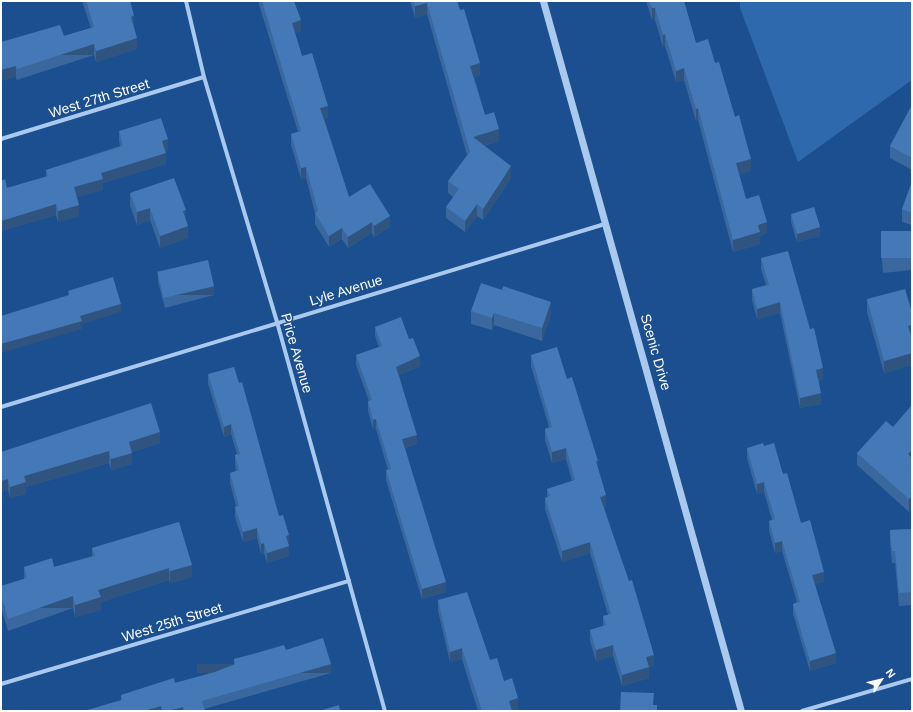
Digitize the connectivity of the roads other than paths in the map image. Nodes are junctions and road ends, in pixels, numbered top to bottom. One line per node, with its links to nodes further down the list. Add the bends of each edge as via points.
1 (186, 1): 3 (street, Price Avenue)
2 (543, 1): 5 (street, Scenic Drive)
3 (204, 77): 4 (street, West 27th Street); 6 (street, Price Avenue)
4 (1, 139)
5 (606, 224): 6 (street, Lyle Avenue); 12 (street, Scenic Drive)
6 (277, 322): 7 (street, Lyle Avenue); 8 (street, Price Avenue)
7 (1, 407)
8 (349, 580): 10 (street, West 25th Street); 11 (street, Price Avenue)
9 (912, 678): 13 (street)
10 (1, 684)
11 (385, 711)
12 (741, 711)
13 (802, 711)

